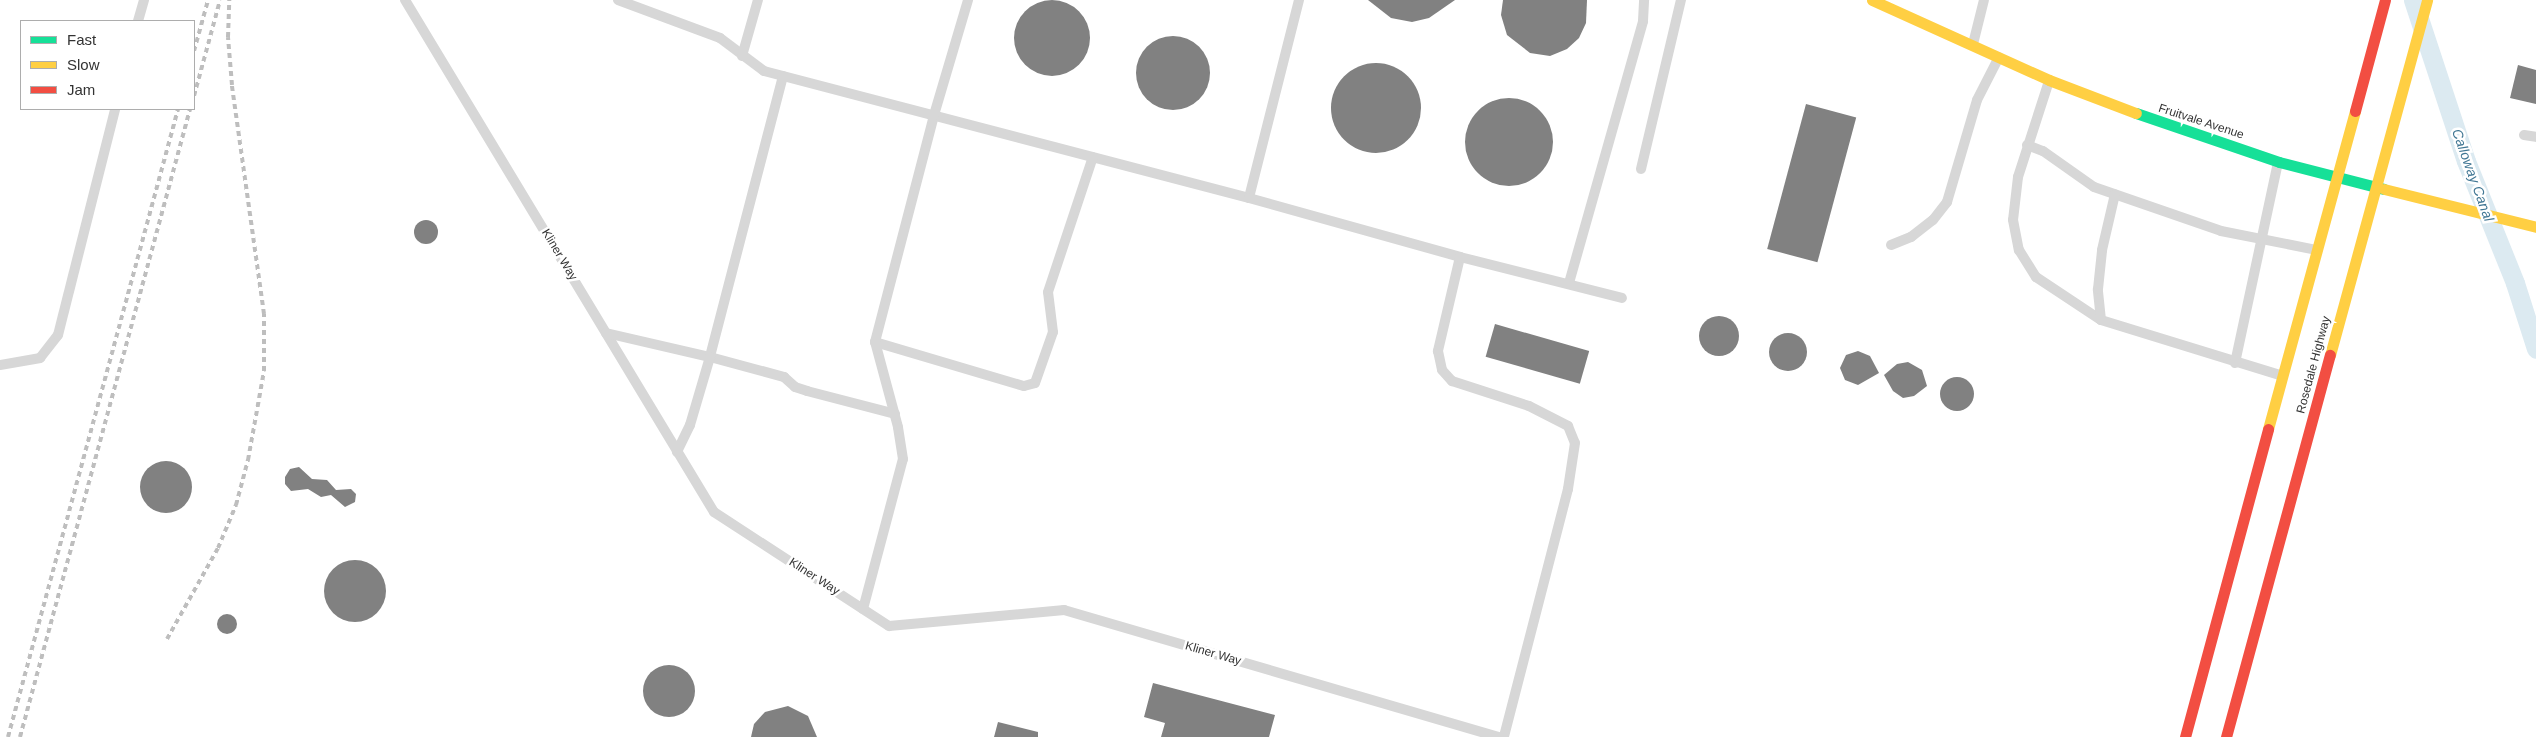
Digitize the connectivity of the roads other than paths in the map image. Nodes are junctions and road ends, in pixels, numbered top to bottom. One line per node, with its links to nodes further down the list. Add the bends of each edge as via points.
1 (144, 0): 13 (lane)
2 (405, 0): 39 (lane, Kliner Way)
3 (618, 0): 15 (lane, via 720,38)
4 (758, 0): 15 (lane)
5 (968, 0): 20 (lane)
6 (1299, 0): 30 (lane)
7 (1644, 0): 36 (lane, via 1642,21)
8 (1681, 0): 26 (lane)
9 (1872, 0): 14 (main road, Fruitvale Avenue)
10 (1984, 0): 14 (lane)
11 (2385, 0): 27 (main road)
12 (2426, 0): 28 (main road, Rosedale Highway)
13 (138, 20)
14 (1973, 44): 16 (main road, Fruitvale Avenue)
15 (742, 56): 17 (lane, via 764,71)
16 (1999, 56): 18 (main road, Fruitvale Avenue); 33 (lane, via 1977,100 1947,202 1933,220 1911,237)
17 (783, 76): 20 (lane); 41 (lane)
18 (2049, 80): 23 (lane); 25 (main road, Fruitvale Avenue, via 2180,131)
19 (116, 110): 43 (lane, via 58,335 40,358)
20 (934, 115): 24 (lane); 40 (lane)
21 (2524, 135): 22 (lane)
22 (2536, 138)
23 (2028, 145): 29 (lane, via 2043,151 2094,187); 38 (lane, via 2018,176 2013,220 2019,250 2036,277)
24 (1093, 158): 30 (lane); 40 (lane, via 1048,292 1052,332 1034,383 1024,386)
25 (2279, 162): 27 (main road, Fruitvale Avenue); 32 (lane)
26 (1641, 169)
27 (2338, 177): 28 (main road, Fruitvale Avenue); 34 (main road)
28 (2376, 187): 31 (main road, Fruitvale Avenue); 51 (main road, Rosedale Highway)
29 (2115, 194): 32 (lane, via 2221,231); 38 (lane, via 2102,250 2098,289)
30 (1249, 198): 35 (lane)
31 (2536, 227)
32 (2262, 239): 34 (lane); 42 (lane)
33 (1891, 245)
34 (2318, 250): 44 (main road)
35 (1460, 257): 36 (lane); 49 (lane, via 1438,351 1442,370 1452,381 1529,406 1568,426 1575,443 1568,490)
36 (1569, 283): 37 (lane)
37 (1622, 298)
38 (2101, 320): 42 (lane)
39 (606, 333): 41 (lane); 46 (lane, Kliner Way)
40 (875, 342): 45 (lane)
41 (710, 357): 45 (lane, via 784,377 795,387 807,391); 46 (lane, via 690,424)
42 (2235, 363): 44 (lane)
43 (0, 366)
44 (2284, 376): 50 (main road)
45 (895, 414): 47 (lane, via 903,460)
46 (677, 452): 47 (lane, Kliner Way, via 714,512)
47 (863, 610): 48 (lane, Kliner Way, via 889,626 1064,610)
48 (1499, 737)
49 (1504, 737)
50 (2185, 737)
51 (2226, 737)

